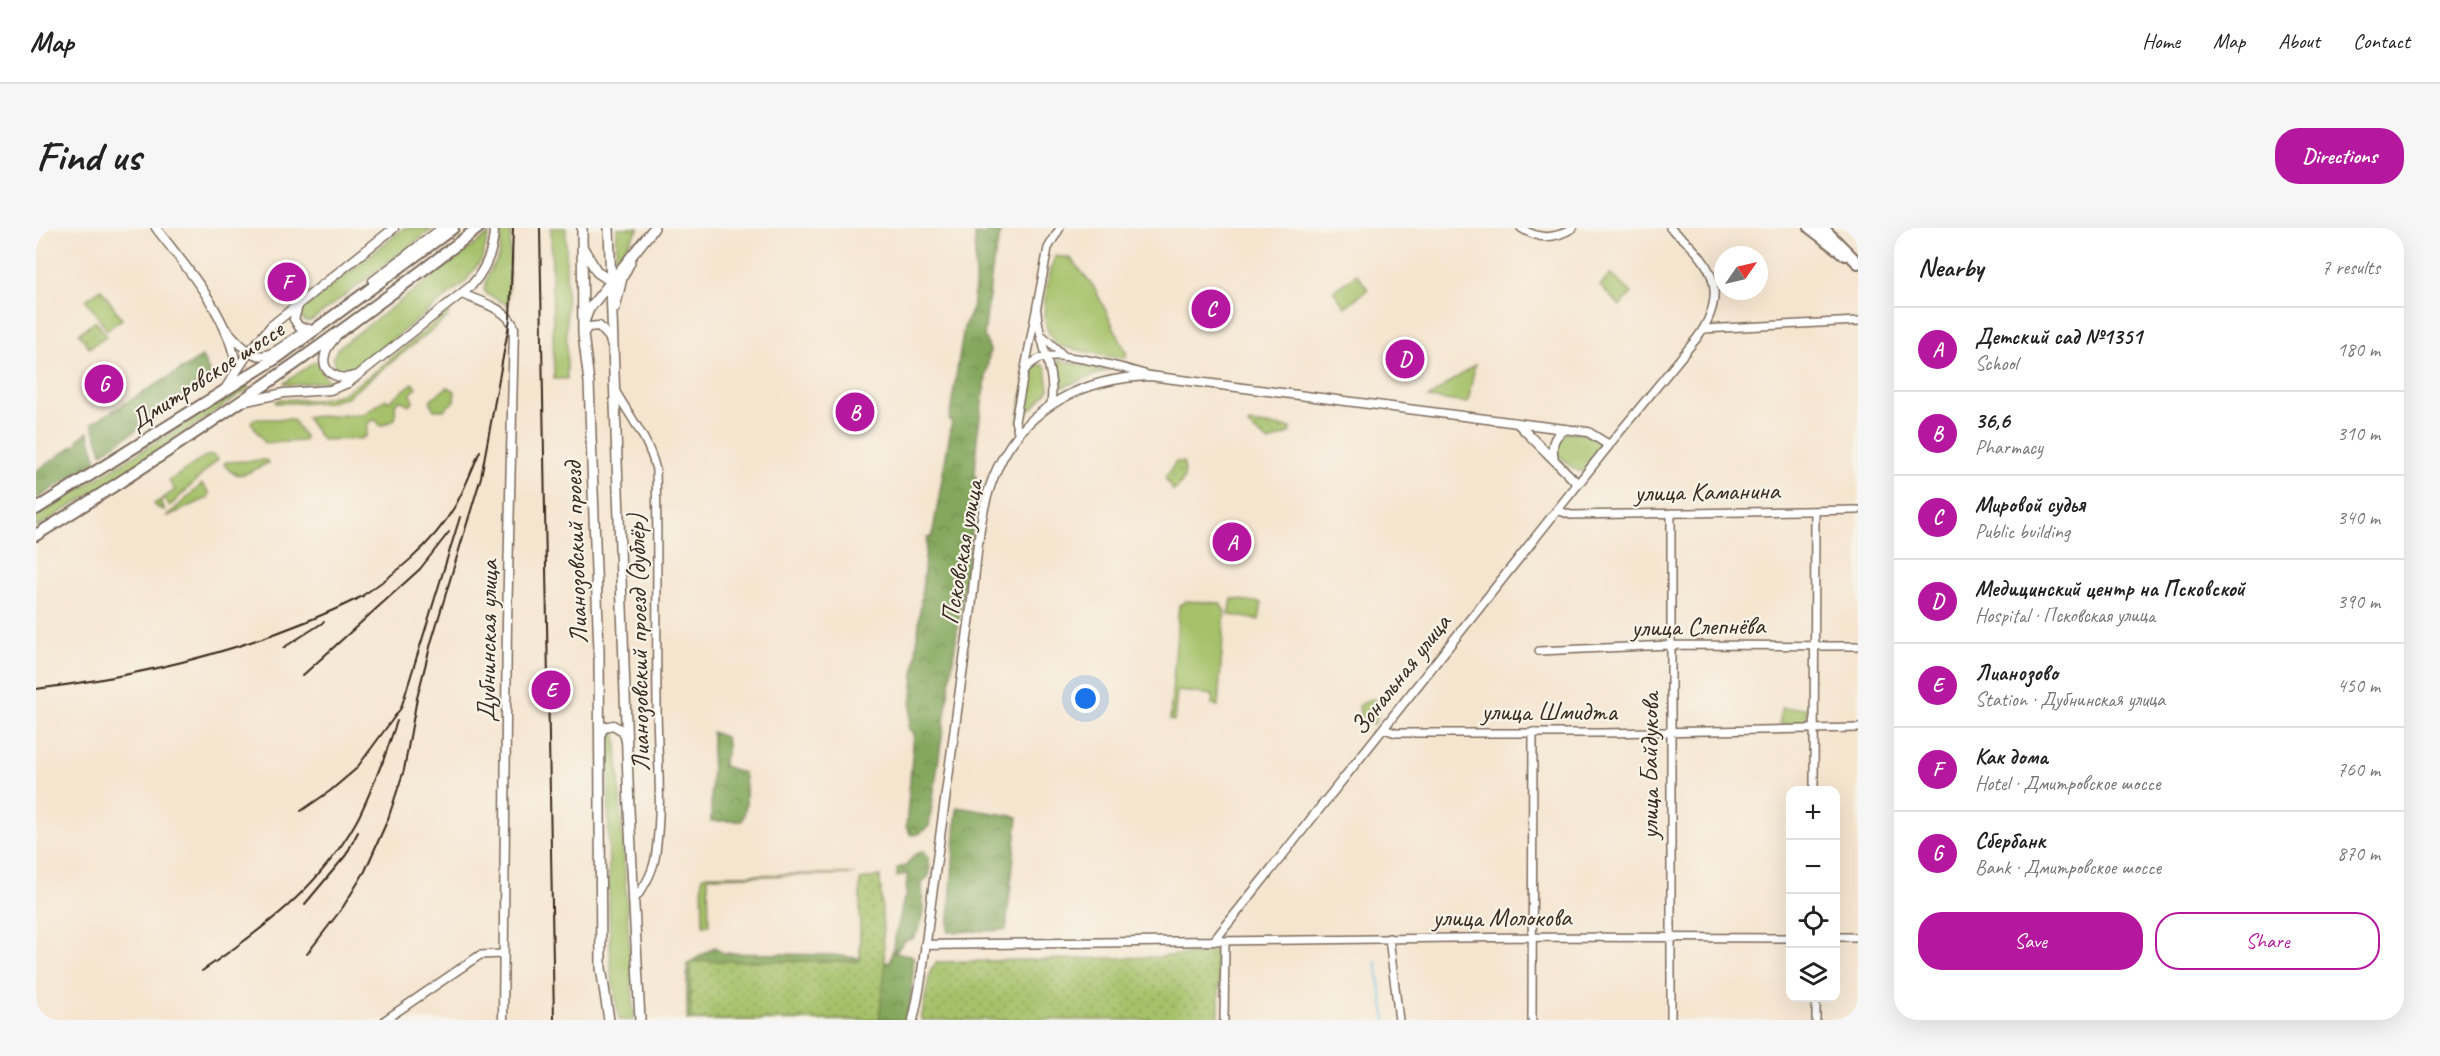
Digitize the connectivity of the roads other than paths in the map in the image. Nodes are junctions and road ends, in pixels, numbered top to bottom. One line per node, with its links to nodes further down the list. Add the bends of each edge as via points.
1 (156, 228): 28 (street, via 198,282)
2 (394, 228): 22 (street, Дмитровское шоссе)
3 (442, 228): 26 (street)
4 (453, 228): 41 (main road, Дмитровское шоссе, via 312,333)
5 (494, 228): 21 (street, Дмитровское шоссе, via 488,261)
6 (582, 228): 16 (main road, Лианозовский проезд)
7 (609, 228): 20 (main road, Лианозовский проезд)
8 (654, 228): 17 (main road)
9 (1060, 228): 23 (street, via 1048,248)
10 (1521, 228): 11 (street, via 1545,237)
11 (1573, 228)
12 (1670, 228): 27 (street, Зональная улица, via 1699,253 1713,280 1712,311)
13 (1810, 228): 18 (main road)
14 (1823, 228): 18 (main road)
15 (474, 231): 31 (main road, Дмитровское шоссе)
16 (582, 243): 20 (main road, via 591,264); 30 (main road, Лианозовский проезд)
17 (633, 255): 19 (main road); 20 (main road)
18 (1858, 264)
19 (622, 278): 20 (main road); 24 (main road)
20 (610, 282): 24 (main road, Лианозовский проезд); 30 (main road, via 589,309)
21 (462, 294): 38 (street, Дмитровское шоссе); 78 (street, Дубнинская улица, via 501,311 514,328)
22 (302, 300): 26 (street, via 294,319 299,327); 33 (street, Дмитровское шоссе, via 271,326)
23 (1036, 304): 29 (street); 37 (street)
24 (612, 319): 32 (main road, Лианозовский проезд)
25 (1858, 321): 27 (street)
26 (309, 328): 33 (street, via 269,355 260,357)
27 (1703, 329): 47 (street, Зональная улица)
28 (226, 330): 33 (street); 36 (street)
29 (1040, 330): 34 (street); 35 (street)
30 (583, 332): 32 (street, via 599,326); 65 (main road, Лианозовский проезд, via 590,382)
31 (336, 335): 38 (street, Дмитровское шоссе, via 325,354 329,370 340,378); 43 (main road, Дмитровское шоссе)
32 (613, 349): 40 (main road, Лианозовский проезд)
33 (249, 352): 36 (street, Дмитровское шоссе)
34 (1048, 356): 35 (street); 37 (street); 42 (street)
35 (1065, 356): 39 (street)
36 (237, 370): 41 (street, Дмитровское шоссе)
37 (1025, 370): 46 (street, via 1015,421)
38 (363, 372): 43 (street, Дмитровское шоссе, via 330,390 274,395)
39 (1150, 376): 42 (street, Псковская улица, via 1107,381); 44 (street, Псковская улица)
40 (614, 390): 66 (main road, Лианозовский проезд); 68 (street, Лианозовский проезд (дублёр), via 641,431 656,470 660,802 653,867)
41 (224, 392): 50 (main road, Дмитровское шоссе)
42 (1051, 403): 46 (street, Псковская улица)
43 (237, 404): 55 (main road, Дмитровское шоссе)
44 (1518, 424): 45 (street, Псковская улица); 48 (street)
45 (1567, 429): 47 (street, Псковская улица, via 1595,434); 48 (street, via 1555,438)
46 (1019, 435): 77 (street, Псковская улица, via 997,468 980,531)
47 (1609, 445): 49 (street, Зональная улица)
48 (1554, 459): 49 (street)
49 (1578, 484): 51 (street, Зональная улица)
50 (36, 509)
51 (1557, 510): 54 (street, улица Каманина, via 1571,515); 62 (street, Зональная улица)
52 (1858, 510): 53 (street, улица Каманина)
53 (1815, 511): 54 (street, улица Каманина); 57 (street)
54 (1671, 513): 56 (street, улица Байдукова)
55 (36, 535)
56 (1670, 645): 57 (street, улица Слепнёва); 59 (street, улица Слепнёва); 63 (street, улица Байдукова)
57 (1814, 646): 58 (street, улица Слепнёва); 60 (street)
58 (1858, 646)
59 (1539, 651)
60 (1814, 727): 61 (street, улица Шмидта); 63 (street, улица Шмидта); 67 (street)
61 (1858, 728)
62 (1384, 729): 64 (street, улица Шмидта, via 1396,733); 75 (street, Зональная улица)
63 (1671, 730): 64 (street, улица Шмидта); 74 (street, улица Байдукова)
64 (1533, 732): 69 (street)
65 (600, 736): 66 (street, via 604,727 613,725 622,731); 82 (main road, Лианозовский проезд, via 601,968)
66 (626, 741): 68 (main road, Лианозовский проезд)
67 (1814, 786)
68 (633, 901): 83 (main road, Лианозовский проезд)
69 (1531, 937): 72 (street, улица Молокова); 74 (street, улица Молокова); 87 (street)
70 (1840, 937): 71 (street)
71 (1858, 937)
72 (1389, 938): 76 (street, улица Молокова); 86 (street)
73 (1786, 938): 74 (street, улица Молокова)
74 (1670, 939): 88 (street, улица Байдукова)
75 (1214, 941): 76 (street, улица Молокова); 77 (street)
76 (1225, 941): 85 (street)
77 (925, 945): 84 (street, Псковская улица)
78 (504, 954): 80 (street, via 480,955); 81 (street, Дубнинская улица)
79 (1816, 1002): 89 (street)
80 (385, 1020)
81 (503, 1020)
82 (609, 1020)
83 (640, 1020)
84 (913, 1020)
85 (1224, 1020)
86 (1399, 1020)
87 (1532, 1020)
88 (1671, 1020)
89 (1816, 1020)

